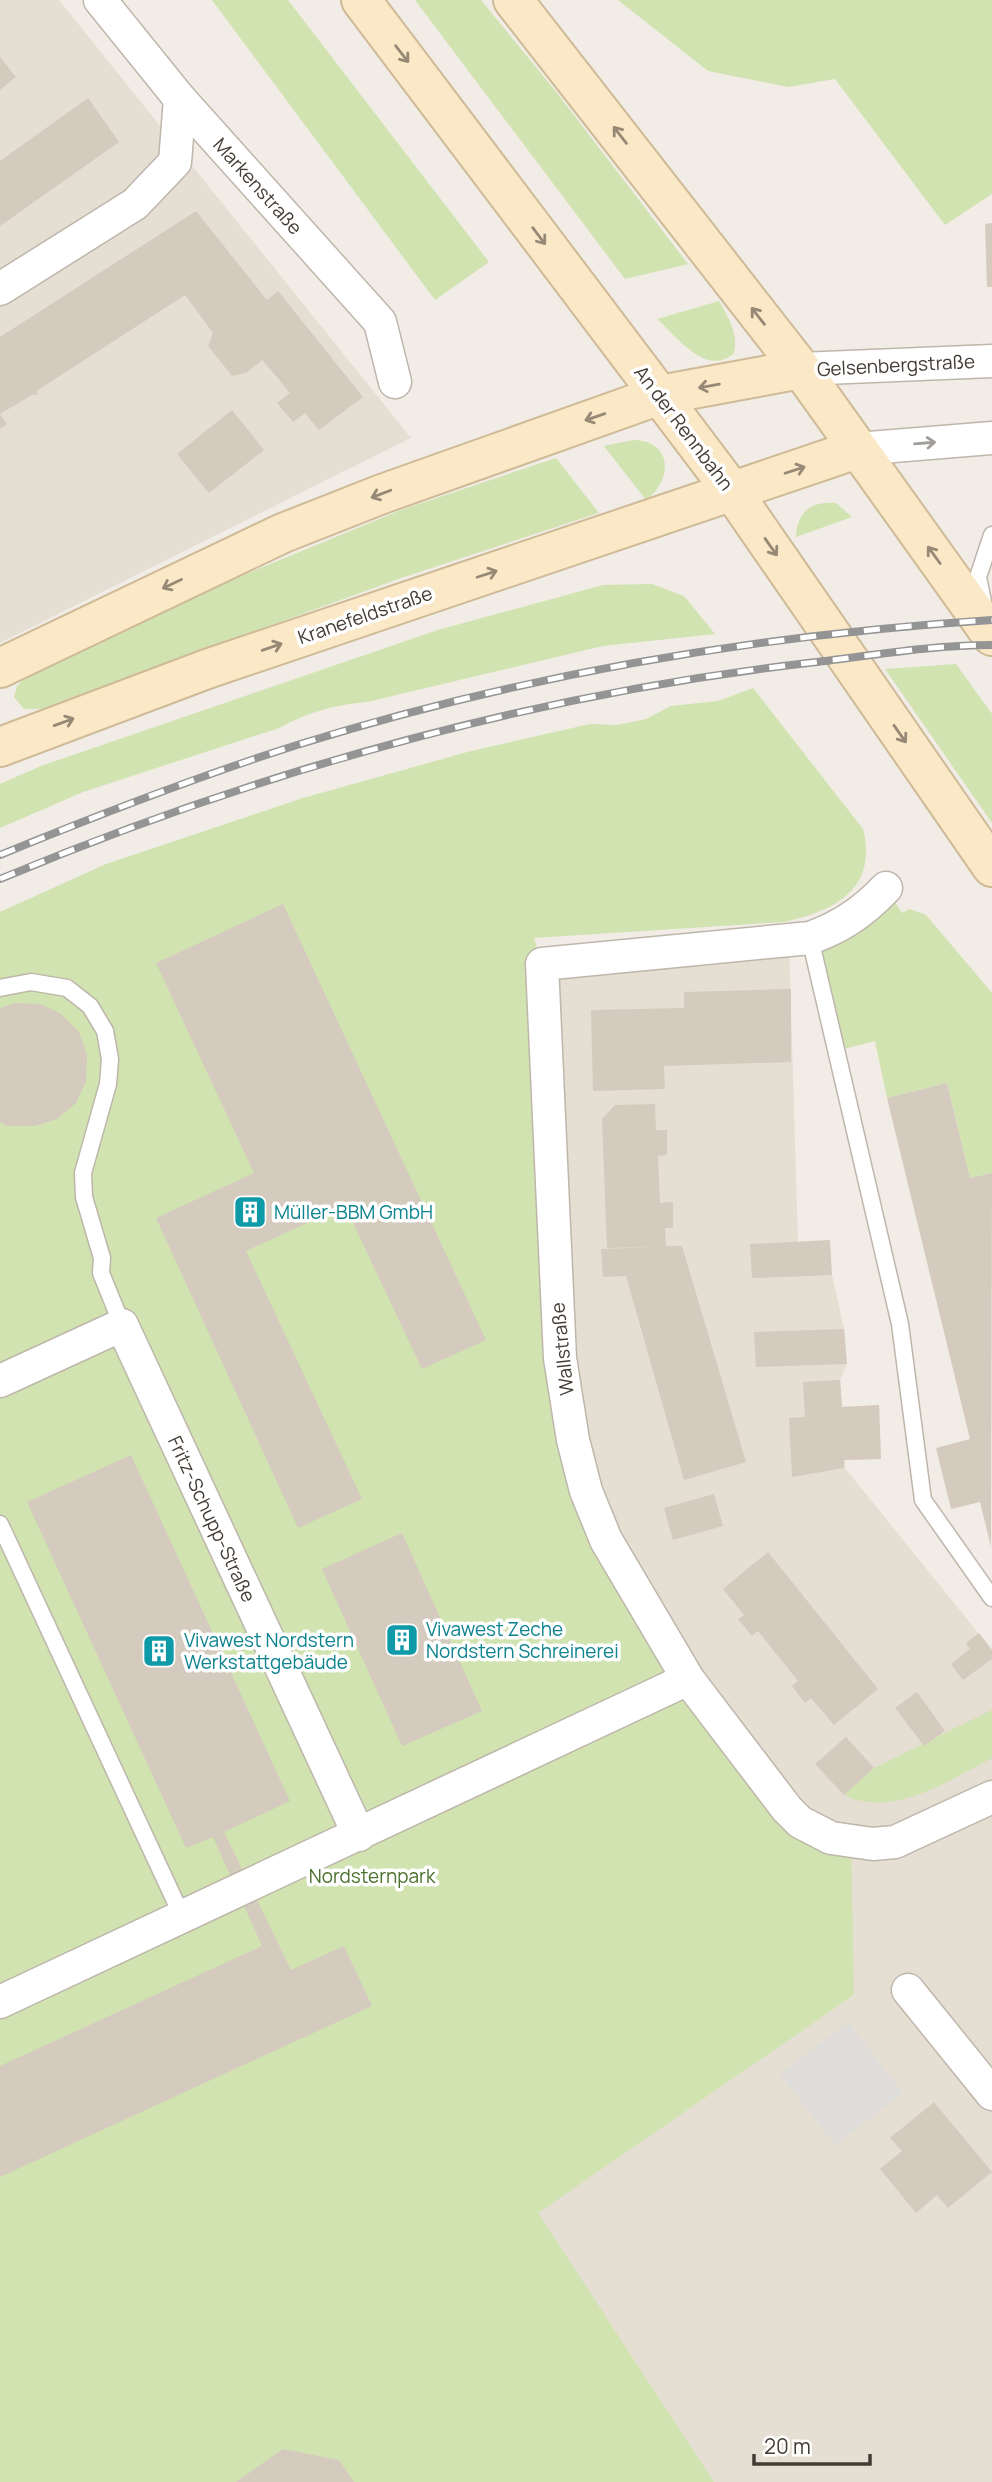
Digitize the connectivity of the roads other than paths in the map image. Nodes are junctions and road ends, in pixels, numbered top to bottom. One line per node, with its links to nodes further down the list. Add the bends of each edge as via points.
1 (100, 0): 4 (street, Markenstraße)
2 (361, 0): 9 (main road, An der Rennbahn, one-way to 9)
3 (513, 0): 7 (main road, one-way to 3)
4 (180, 99): 5 (street, via 175,162 143,196); 8 (street, Markenstraße, via 380,322)
5 (0, 289)
6 (992, 361): 7 (street, Gelsenbergstraße)
7 (801, 369): 9 (main road, one-way to 9); 11 (main road)
8 (395, 382)
9 (660, 395): 12 (main road, An der Rennbahn); 15 (main road, one-way to 15, via 283,533)
10 (992, 438): 11 (street, one-way to 10)
11 (857, 449): 12 (main road, Kranefeldstraße, one-way to 11); 14 (main road, one-way to 11)
12 (732, 491): 16 (main road, Kranefeldstraße, one-way to 12, via 207,669); 17 (main road, An der Rennbahn, one-way to 17)
13 (992, 535): 14 (lane, via 978,577)
14 (990, 633)
15 (0, 668)
16 (0, 747)
17 (992, 867)
18 (886, 888): 19 (street, Wallstraße, via 857,915)
19 (810, 939): 24 (lane, via 900,1324 923,1500); 25 (street, Wallstraße, via 542,964 554,1275 560,1359 573,1440 586,1491 606,1540)
20 (0, 988): 21 (lane, via 31,982 67,988 90,1006 105,1031 110,1049 108,1084 83,1173 84,1197 102,1258 101,1273)
21 (122, 1325): 22 (street); 27 (street, Fritz-Schupp-Straße)
22 (0, 1381)
23 (0, 1524): 28 (lane)
24 (992, 1598)
25 (688, 1679): 26 (street, Wallstraße, via 787,1810 831,1838 895,1842); 27 (street)
26 (992, 1797)
27 (359, 1835): 28 (street)
28 (182, 1916): 30 (street)
29 (908, 1990): 31 (street)
30 (0, 2003)
31 (992, 2094)

